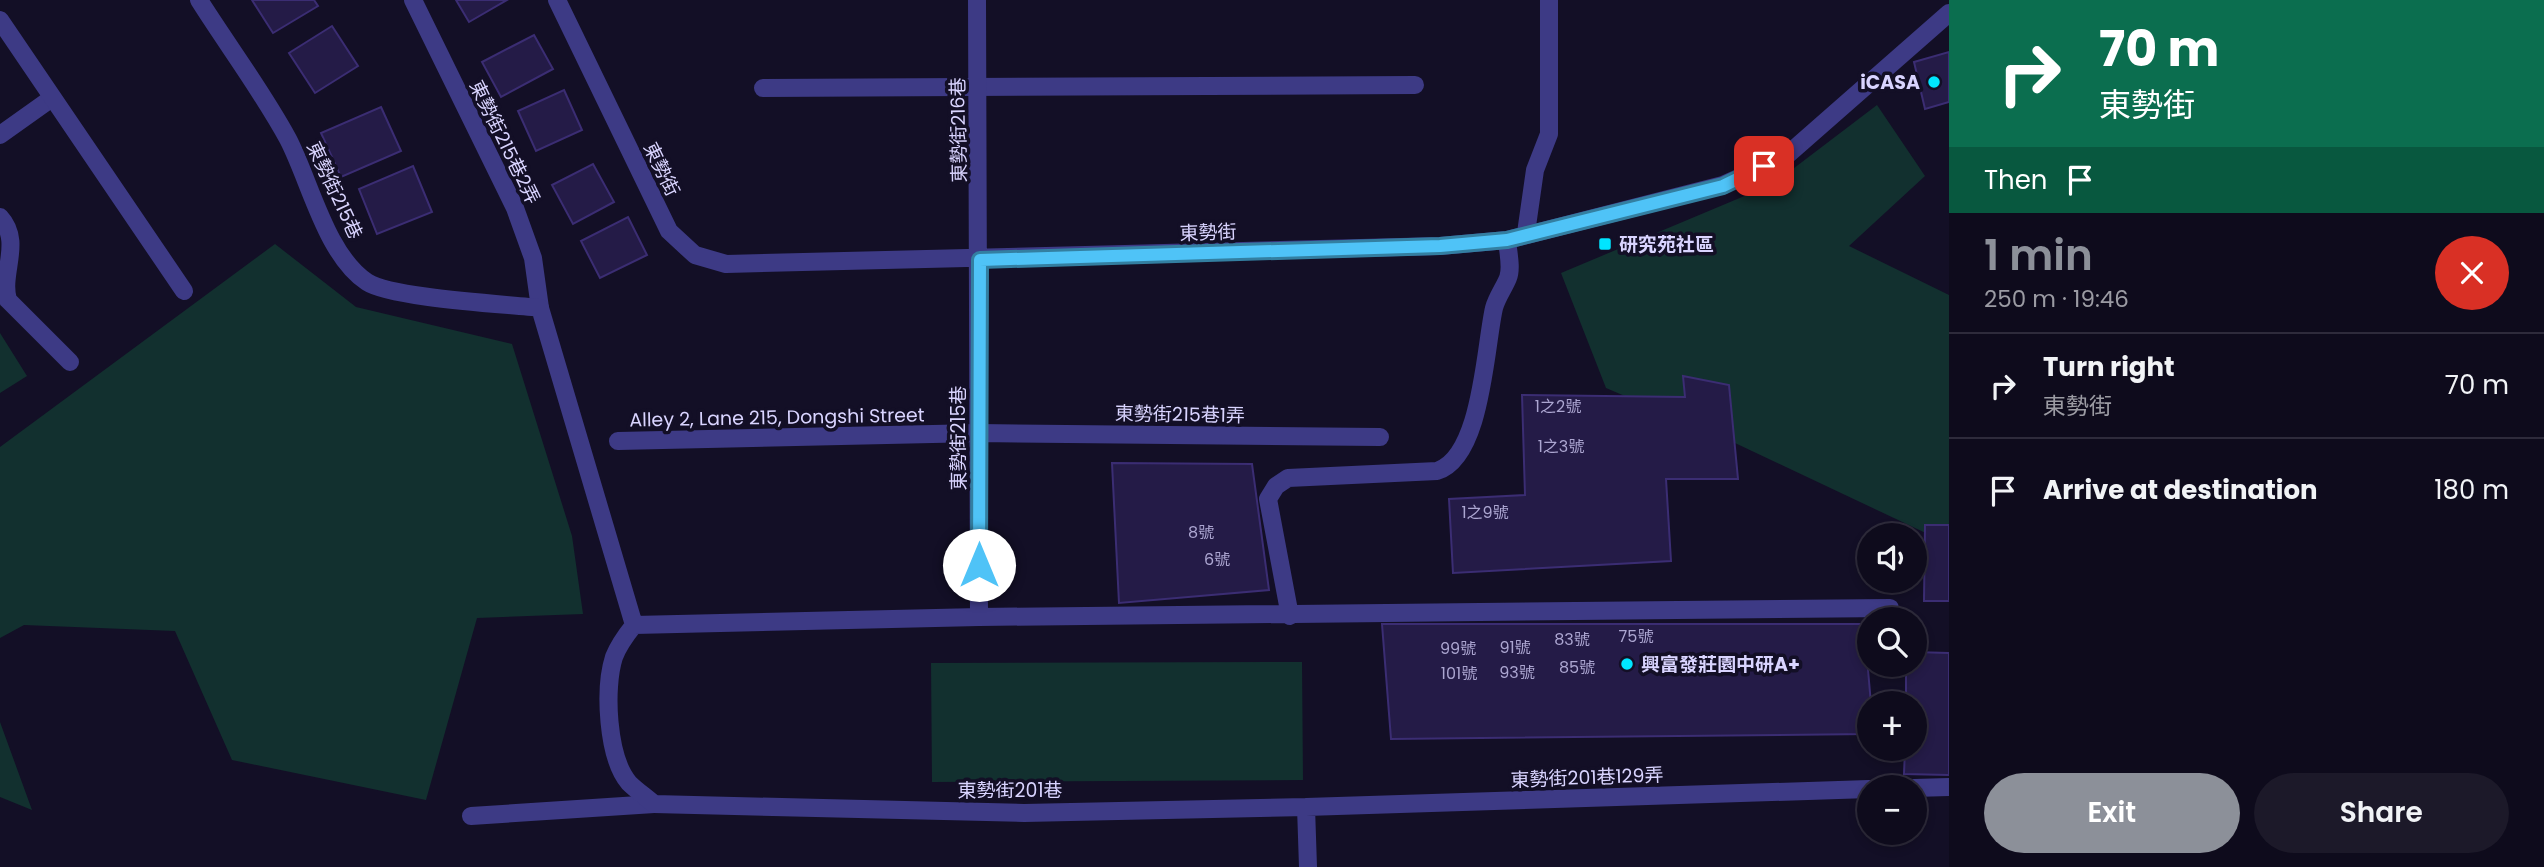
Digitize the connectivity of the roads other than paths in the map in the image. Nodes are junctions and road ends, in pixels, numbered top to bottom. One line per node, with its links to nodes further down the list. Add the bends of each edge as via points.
1 (199, 0): 18 (street, 東勢街215巷, via 288,139 349,266 368,283 395,291)
2 (413, 0): 18 (street, 東勢街215巷2弄, via 515,208 533,258)
3 (556, 0): 16 (street, 東勢街, via 669,231 695,255 726,264)
4 (977, 0): 9 (street, 東勢街216巷)
5 (1549, 0): 14 (street, via 1549,134 1535,170)
6 (1949, 13): 14 (street, 東勢街, via 1784,157 1723,186)
7 (0, 19): 11 (street)
8 (1415, 85): 9 (street)
9 (978, 87): 10 (street); 16 (street, 東勢街216巷)
10 (763, 88)
11 (52, 98): 12 (street); 17 (street)
12 (0, 135)
13 (0, 216): 19 (street, via 10,242 8,300)
14 (1526, 233): 15 (street, 東勢街)
15 (1507, 240): 16 (street, 東勢街); 24 (street, via 1510,275 1494,305 1482,387 1462,447 1447,468 1288,478 1268,499)
16 (980, 260): 20 (street, 東勢街215巷)
17 (184, 291)
18 (540, 308): 26 (street, 東勢街215巷2弄)
19 (70, 362)
20 (978, 433): 21 (street, 東勢街215巷1弄); 22 (street, Alley 2, Lane 215, Dongshi Street); 25 (street, 東勢街215巷)
21 (1380, 437)
22 (618, 441)
23 (1857, 608): 24 (street)
24 (1290, 616): 25 (street)
25 (979, 617): 26 (street)
26 (634, 625): 30 (street, via 613,660 609,730 629,783)
27 (1949, 787): 28 (street)
28 (1927, 788)
29 (1857, 789): 31 (street, 東勢街201巷129弄)
30 (654, 804): 31 (street, 東勢街201巷, via 1024,813); 32 (street, 東勢街201巷)
31 (1306, 807): 33 (street)
32 (471, 816)
33 (1308, 867)

